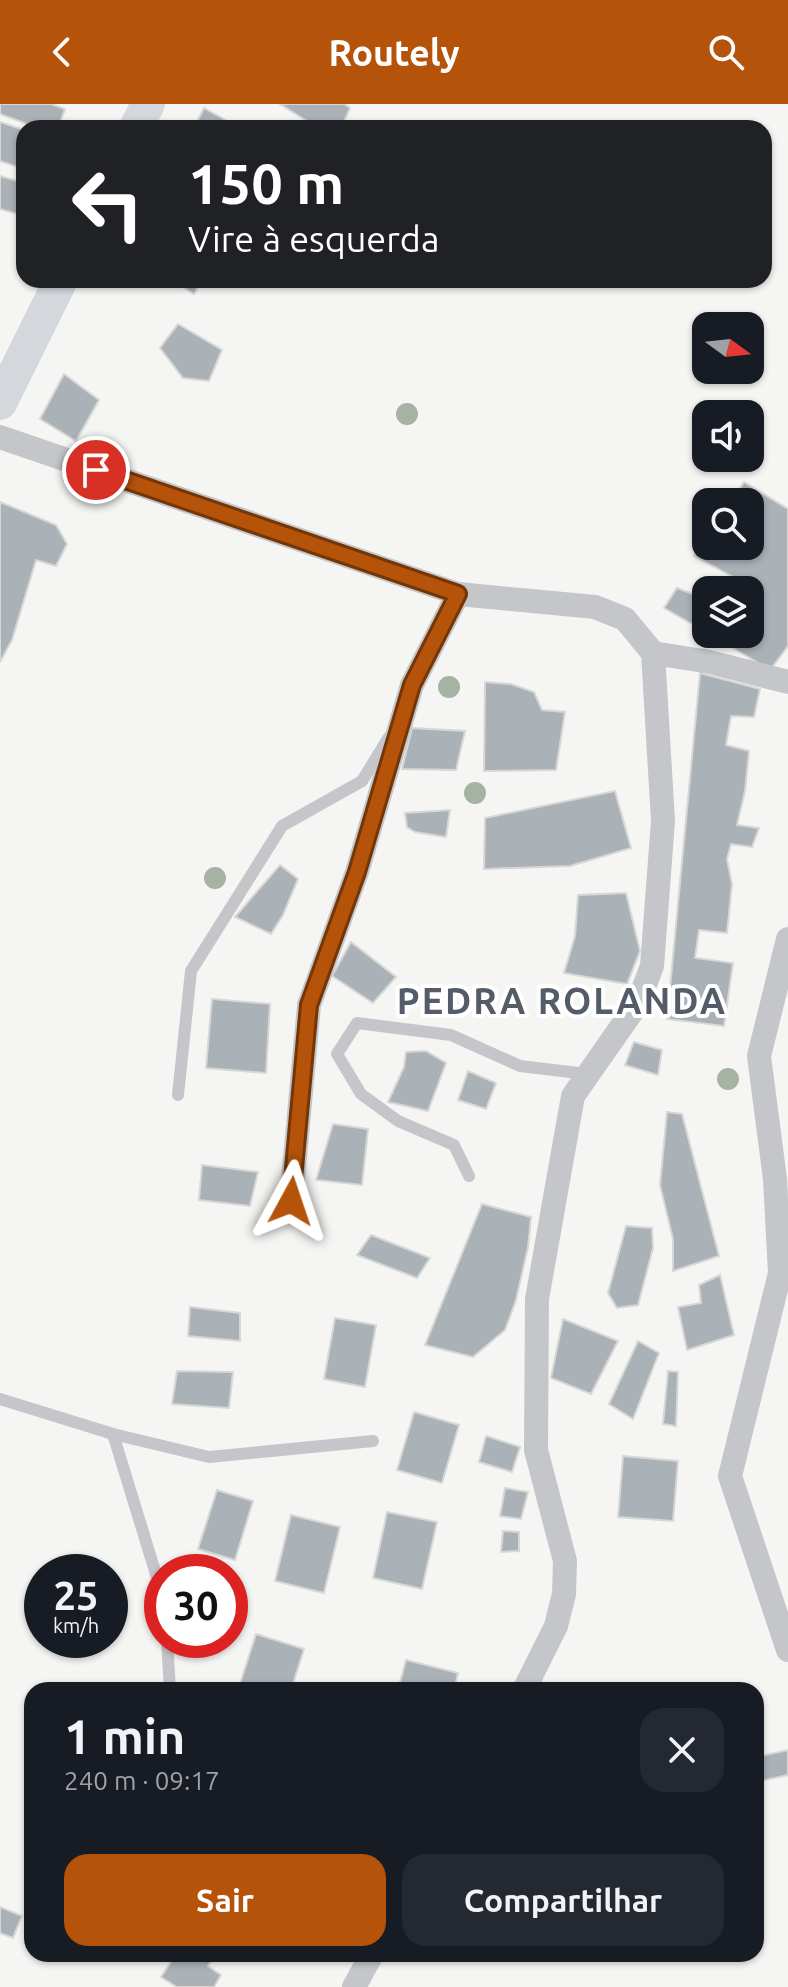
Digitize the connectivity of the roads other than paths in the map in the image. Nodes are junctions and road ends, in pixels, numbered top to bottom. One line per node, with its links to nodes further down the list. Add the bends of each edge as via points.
1 (57, 288): 2 (main road)
2 (0, 403)
3 (0, 437): 4 (street)
4 (458, 594): 5 (street, via 595,607 625,619); 7 (street)
5 (653, 653): 6 (street); 9 (street, via 663,821 652,966 638,1003)
6 (788, 682)
7 (403, 713): 10 (lane, via 362,781 282,826 191,971); 12 (street, via 357,872 309,1005)
8 (788, 939): 17 (street, via 759,1056 775,1179 780,1273 730,1476)
9 (587, 1074): 11 (lane, via 520,1066 451,1035 357,1023 337,1054 361,1094 398,1121 454,1145); 20 (street, via 573,1096 537,1299 536,1450 565,1561 556,1626)
10 (178, 1095)
11 (469, 1176)
12 (291, 1201)
13 (0, 1399): 14 (lane)
14 (113, 1434): 15 (lane, via 209,1457); 16 (lane)
15 (373, 1441)
16 (150, 1554)
17 (788, 1650)
18 (168, 1658): 19 (lane)
19 (170, 1682)
20 (528, 1682)
21 (368, 1962): 22 (street)
22 (354, 1987)

